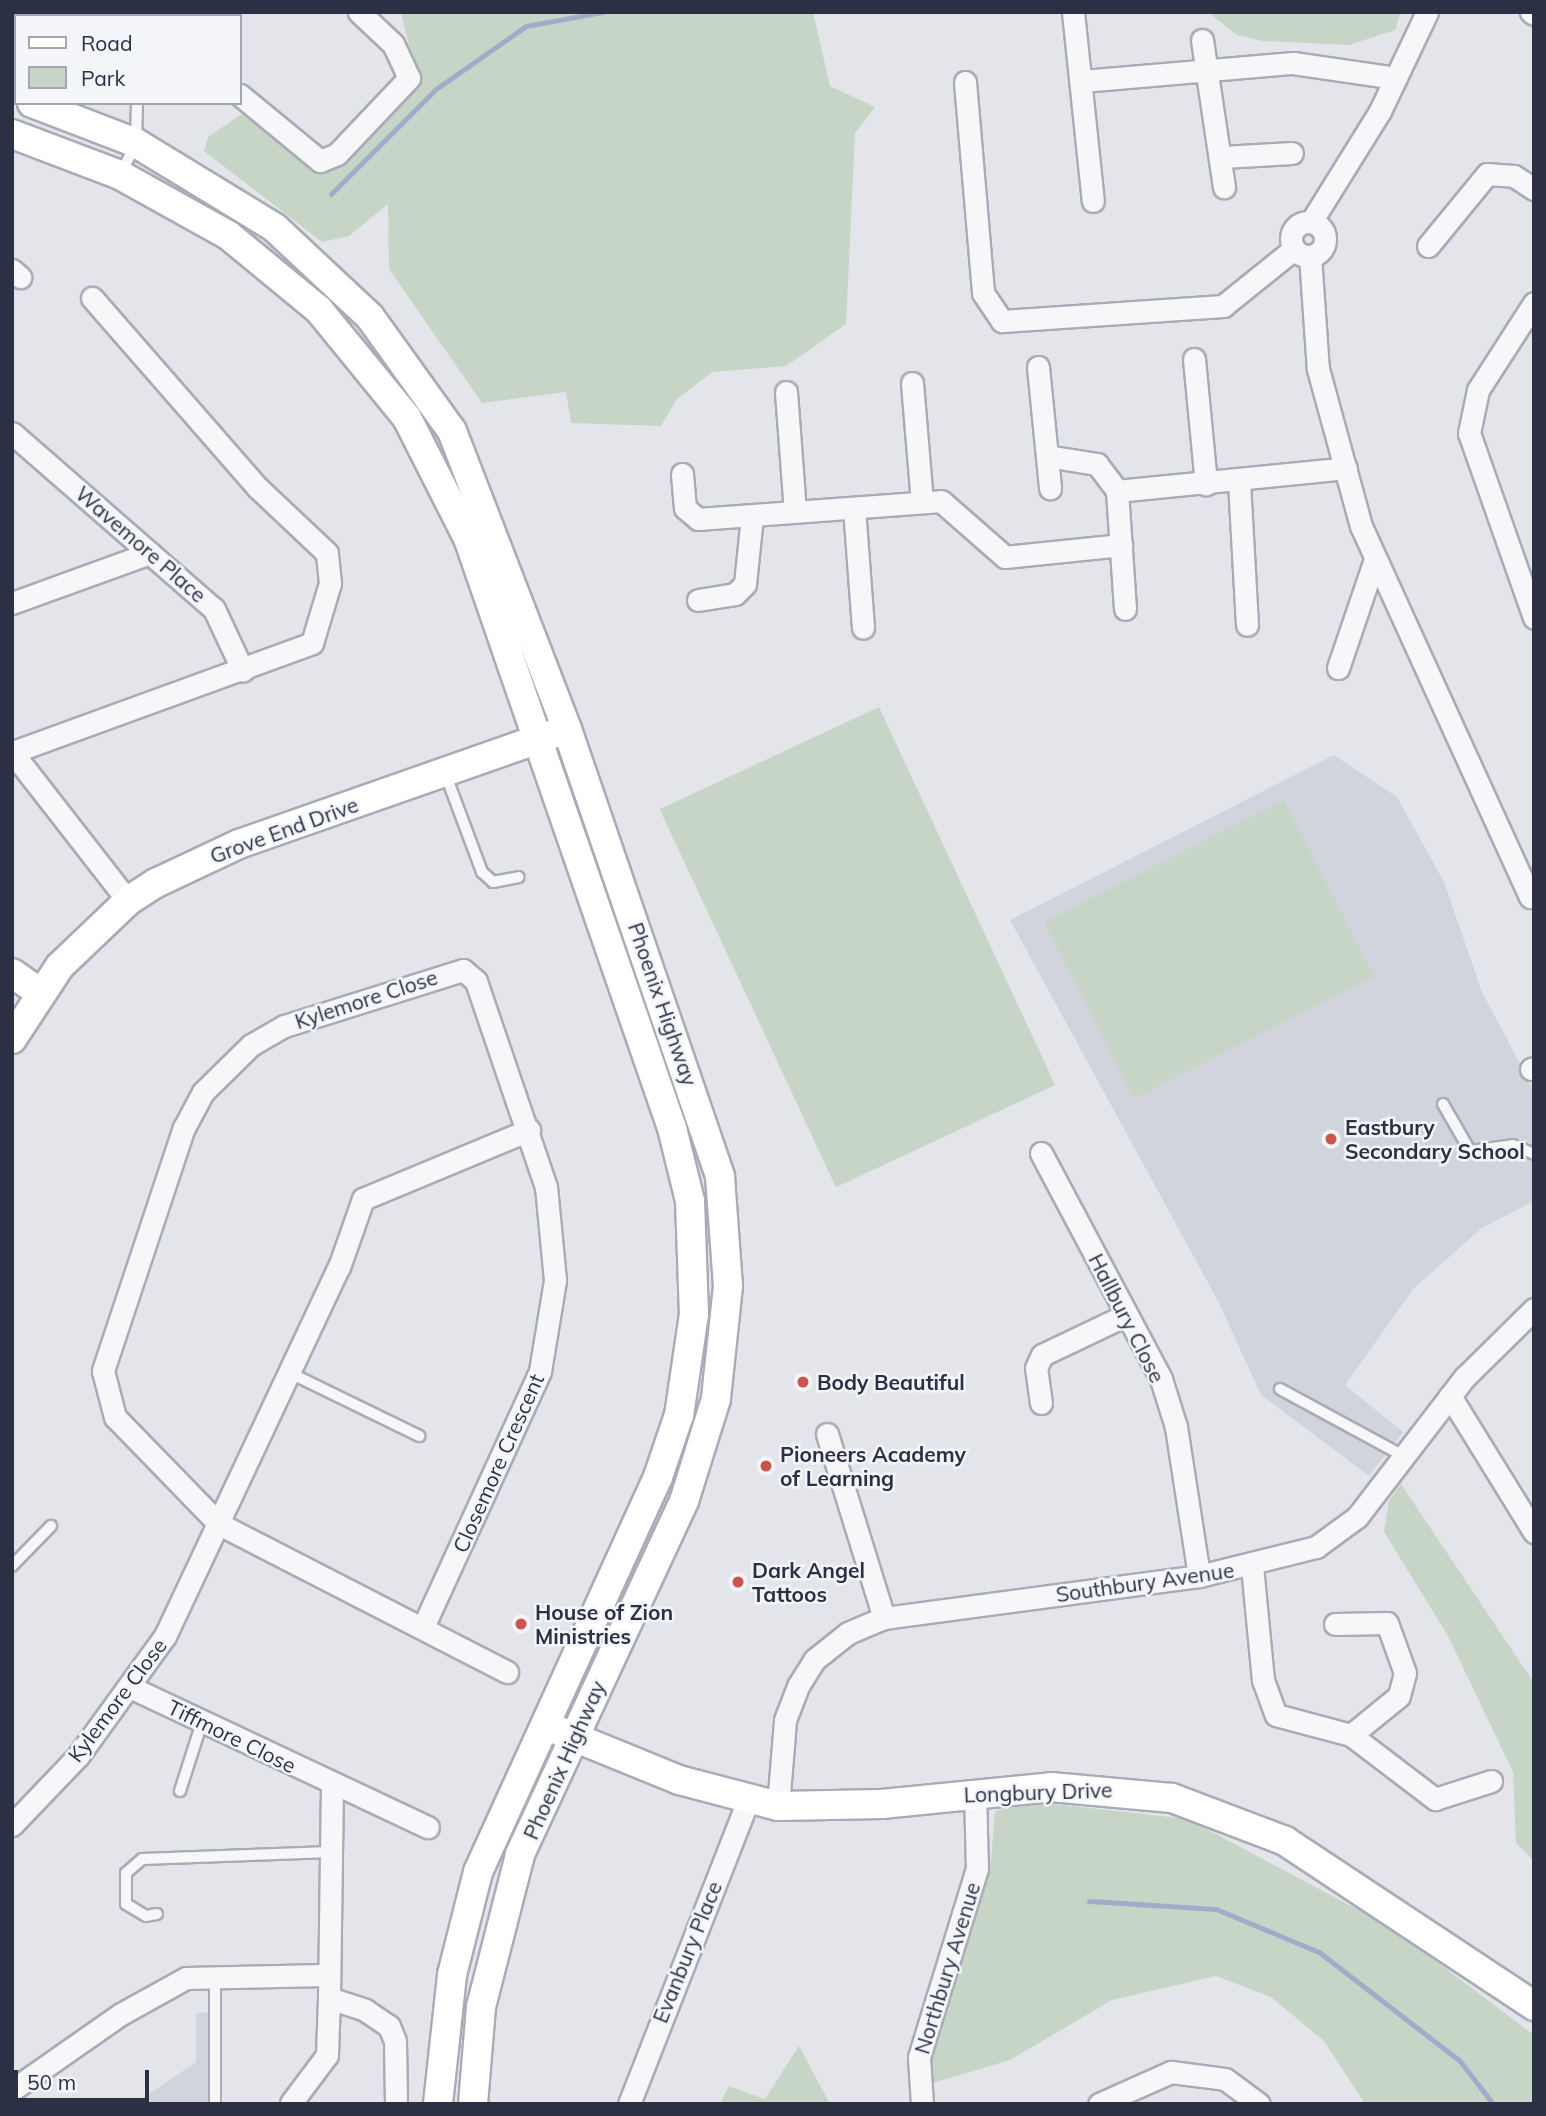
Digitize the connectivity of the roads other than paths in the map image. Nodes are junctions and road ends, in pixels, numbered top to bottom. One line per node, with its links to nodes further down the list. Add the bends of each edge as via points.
1 (359, 12): 9 (street, via 393,44 409,78 337,154 320,162)
2 (1073, 12): 7 (street)
3 (1427, 12): 6 (street)
4 (1202, 40): 5 (street)
5 (1211, 70): 6 (street, via 1319,63); 7 (street); 15 (street)
6 (1396, 78): 21 (street, via 1311,222 1292,233)
7 (1082, 81): 19 (street)
8 (965, 82): 21 (street, via 983,293 1002,321 1223,306)
9 (242, 97)
10 (137, 105): 13 (lane)
11 (44, 106): 13 (main road, Phoenix Highway)
12 (12, 134): 16 (main road, Phoenix Highway)
13 (136, 143): 16 (lane); 51 (main road, Phoenix Highway, via 275,228 370,317 413,370 472,475)
14 (1292, 153): 15 (street)
15 (1222, 157): 17 (street)
16 (120, 175): 52 (main road, Phoenix Highway, via 228,235 274,270 320,310 407,418 468,538)
17 (1224, 187)
18 (1534, 189): 20 (street, via 1514,176 1487,174)
19 (1093, 201)
20 (1428, 246)
21 (1302, 252): 30 (street, via 1314,344)
22 (92, 298): 50 (street, via 257,487 327,553 330,583 313,643)
23 (1534, 303): 46 (street, via 1478,390 1469,433)
24 (1194, 359): 33 (street)
25 (1038, 367): 29 (street)
26 (912, 383): 36 (street)
27 (786, 392): 38 (street)
28 (14, 434): 41 (street, Wavemore Place)
29 (1047, 456): 34 (street); 35 (street, via 1097,464)
30 (1346, 468): 32 (street); 42 (street)
31 (682, 474): 39 (street, via 691,516)
32 (1239, 482): 33 (street); 47 (street)
33 (1206, 484): 35 (street)
34 (1050, 488)
35 (1117, 491): 40 (street)
36 (922, 500): 37 (street); 40 (street, via 954,505 1005,556)
37 (854, 508): 38 (street); 48 (street)
38 (795, 512): 39 (street)
39 (752, 516): 43 (street, via 746,584 735,594)
40 (1121, 545): 45 (street)
41 (150, 553): 44 (street); 50 (street, Wavemore Place, via 214,609)
42 (1374, 562): 49 (street); 56 (street)
43 (698, 600)
44 (12, 603)
45 (1125, 609)
46 (1534, 618)
47 (1247, 625)
48 (863, 628)
49 (1338, 668)
50 (243, 671): 53 (street)
51 (567, 729): 52 (main road, Grove End Drive); 88 (main road, Phoenix Highway, via 720,1177 728,1286 716,1399 701,1453)
52 (534, 742): 54 (main road, Grove End Drive); 86 (main road, Phoenix Highway, via 672,1128 690,1201 695,1261 679,1415 658,1477)
53 (13, 752): 57 (street)
54 (444, 773): 55 (lane, via 482,872 493,882); 57 (main road, Grove End Drive, via 213,855)
55 (519, 877)
56 (1530, 898)
57 (128, 901): 59 (main road, Grove End Drive)
58 (12, 973): 59 (main road)
59 (39, 992): 60 (main road, Grove End Drive)
60 (12, 1039)
61 (1443, 1104): 64 (lane, via 1470,1151 1513,1146)
62 (529, 1130): 67 (street, Kylemore Close, via 363,1199); 74 (street, Kylemore Close, via 476,981 463,970 284,1026 251,1045 203,1092 184,1127 103,1371 115,1417); 82 (street, Closemore Crescent, via 554,1221 549,1337 498,1474)
63 (1041, 1153): 66 (street, Hallbury Close)
64 (1534, 1154)
65 (1534, 1309): 69 (street, Southbury Avenue)
66 (1126, 1315): 70 (street, via 1042,1355 1036,1368); 79 (street, Hallbury Close, via 1169,1402)
67 (290, 1373): 72 (lane); 74 (street, Kylemore Close)
68 (1280, 1389): 73 (lane)
69 (1450, 1396): 73 (street, Southbury Avenue); 76 (street)
70 (1041, 1403)
71 (827, 1434): 80 (street)
72 (419, 1436)
73 (1405, 1457): 78 (street, Southbury Avenue, via 1338,1534 1291,1557)
74 (219, 1524): 82 (street); 84 (street, Kylemore Close, via 165,1636)
75 (51, 1526): 77 (lane)
76 (1534, 1532)
77 (12, 1566)
78 (1252, 1566): 79 (street, Southbury Avenue); 87 (street, via 1271,1708 1287,1721)
79 (1199, 1576): 80 (street, Southbury Avenue)
80 (884, 1618): 94 (street, Southbury Avenue, via 833,1643 797,1686 785,1720)
81 (1335, 1624): 87 (street, via 1387,1623 1405,1673 1399,1696)
82 (423, 1627): 83 (street)
83 (506, 1672)
84 (132, 1688): 85 (street, Tiffmore Close); 95 (street, Kylemore Close)
85 (202, 1722): 90 (street, Tiffmore Close); 91 (lane)
86 (542, 1723): 88 (main road, Longbury Drive); 107 (main road, Phoenix Highway, via 478,1872 453,1975)
87 (1351, 1735): 89 (street, via 1436,1799)
88 (574, 1739): 93 (main road, Longbury Drive); 108 (main road, Phoenix Highway, via 520,1855 493,1950)
89 (1491, 1782)
90 (332, 1784): 96 (street, Tiffmore Close); 97 (street)
91 (180, 1791)
92 (975, 1791): 94 (main road, Longbury Drive, via 882,1804); 102 (main road, Longbury Drive, via 1127,1790 1249,1824 1329,1867); 110 (street, Northbury Avenue, via 977,1869 919,2057)
93 (748, 1801): 94 (main road, Longbury Drive); 109 (street, Evanbury Place)
94 (778, 1805)
95 (12, 1825)
96 (428, 1827)
97 (330, 1852): 98 (lane, via 142,1859 126,1873 126,1904 146,1916); 100 (street)
98 (157, 1914)
99 (215, 1973): 100 (street); 103 (street, via 168,1985); 105 (lane)
100 (325, 1975): 101 (street)
101 (329, 1998): 104 (street, via 327,2055); 106 (street, via 372,2013 389,2026 395,2042)
102 (1534, 2006)
103 (12, 2090)
104 (291, 2103)
105 (215, 2104)
106 (396, 2104)
107 (438, 2104)
108 (473, 2104)
109 (629, 2104)
110 (922, 2104)
111 (1099, 2104): 112 (street, via 1171,2072 1225,2080)
112 (1259, 2104)

